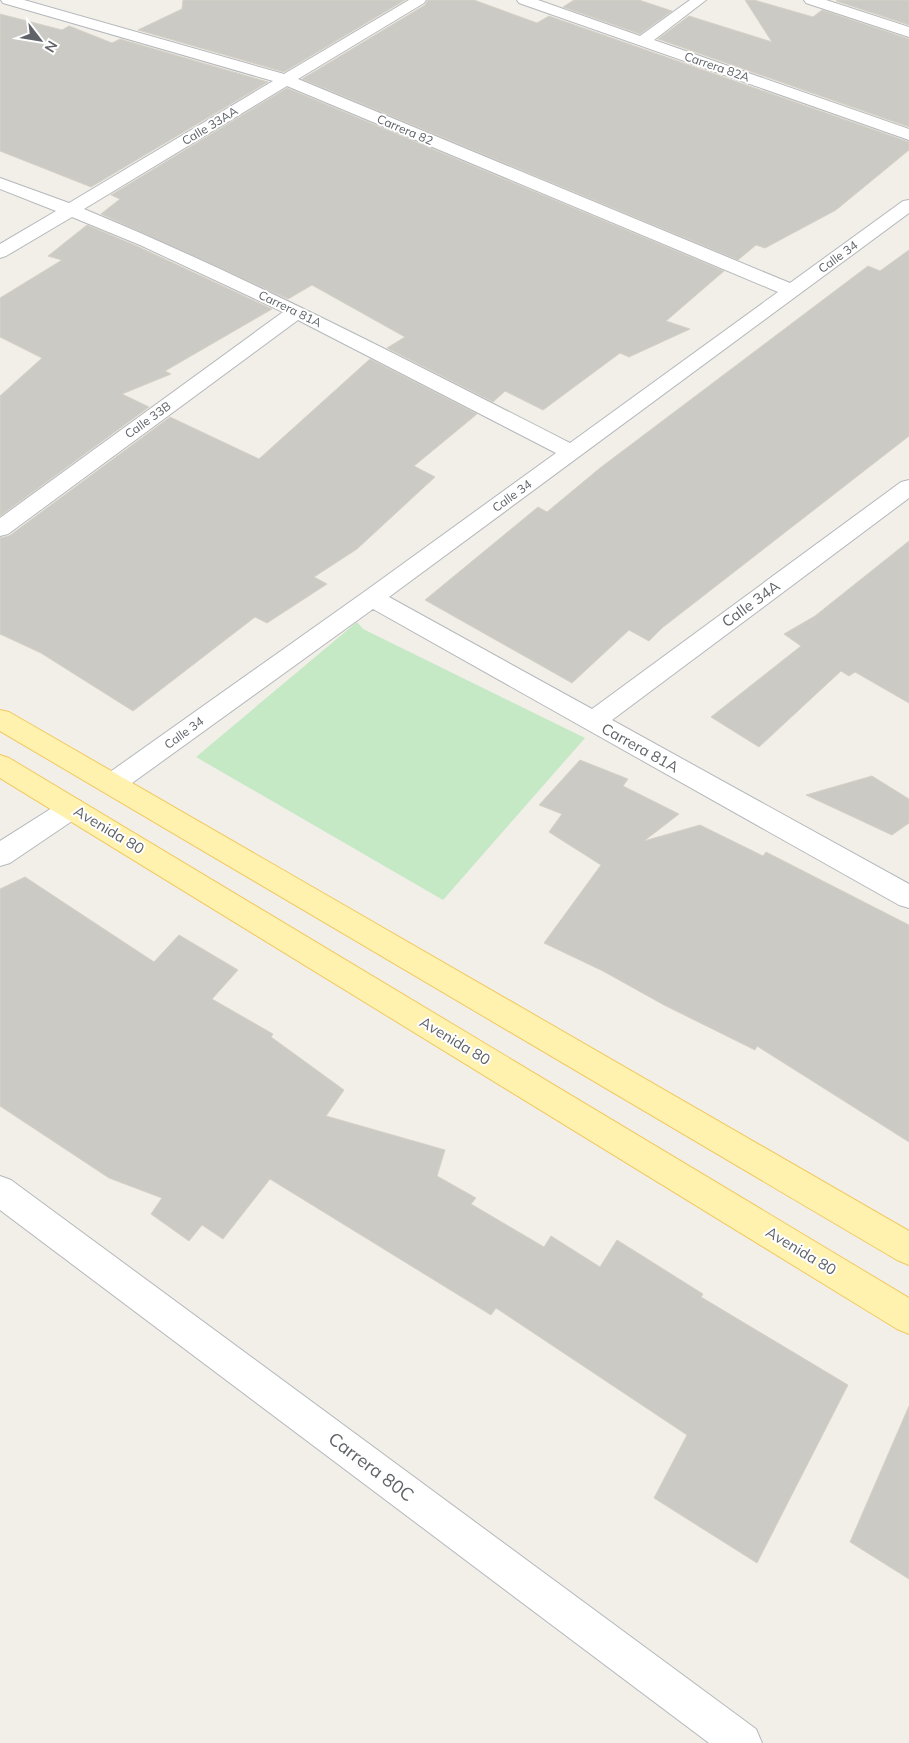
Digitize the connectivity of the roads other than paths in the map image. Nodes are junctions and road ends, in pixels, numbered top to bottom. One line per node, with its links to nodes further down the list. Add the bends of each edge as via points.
1 (8, 0): 8 (street, Carrera 82)
2 (419, 0): 8 (street, Calle 33AA)
3 (524, 0): 7 (street, Carrera 82A)
4 (699, 0): 7 (street)
5 (811, 0): 6 (street)
6 (909, 32)
7 (642, 41): 9 (street, Carrera 82A)
8 (286, 80): 12 (street, Calle 33AA); 14 (street, Carrera 82)
9 (909, 135)
10 (0, 183): 12 (street, Carrera 81A)
11 (909, 205): 14 (street, Calle 34)
12 (73, 209): 13 (street, Calle 33AA); 15 (street, Carrera 81A)
13 (0, 252)
14 (792, 291): 16 (street, Calle 34)
15 (297, 311): 16 (street, Carrera 81A); 18 (street, Calle 33B)
16 (571, 452): 19 (street, Calle 34)
17 (909, 487): 21 (street, Calle 34A)
18 (0, 529)
19 (372, 598): 21 (street, Carrera 81A); 23 (street, Calle 34)
20 (0, 719): 23 (main road)
21 (593, 721): 26 (street, Carrera 81A)
22 (0, 765): 24 (main road, Avenida 80)
23 (112, 784): 28 (main road)
24 (72, 808): 25 (street); 29 (main road, Avenida 80)
25 (0, 855)
26 (909, 897)
27 (0, 1191): 30 (street, Carrera 80C)
28 (909, 1249)
29 (909, 1317)
30 (742, 1743)

